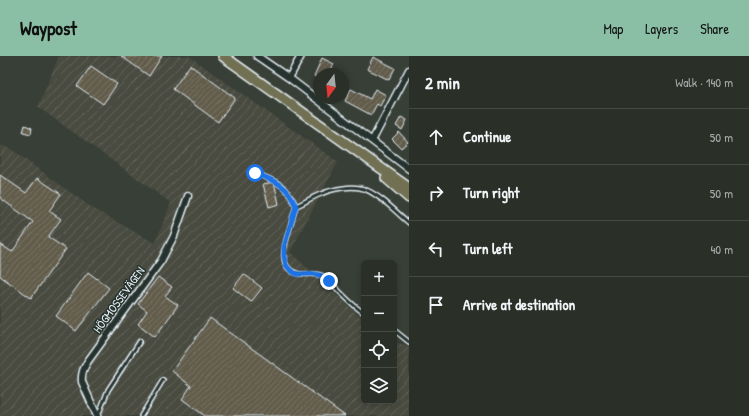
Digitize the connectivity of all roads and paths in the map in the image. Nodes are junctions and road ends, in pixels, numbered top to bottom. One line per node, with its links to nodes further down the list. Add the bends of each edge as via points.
1 (223, 56): 7 (main road)
2 (257, 56): 5 (street)
3 (301, 56): 5 (street)
4 (409, 70): 6 (street)
5 (289, 78): 6 (street)
6 (372, 141): 8 (street)
7 (352, 148): 10 (main road); 12 (main road)
8 (409, 169)
9 (255, 173): 13 (lane, via 283,186)
10 (409, 188)
11 (188, 196): 20 (street, HÖGMOSSEVÄGEN, via 174,236 161,261 82,371 82,382)
12 (409, 198)
13 (296, 206): 14 (lane, via 332,190 364,189 377,196); 15 (lane, via 284,247 286,265 296,274 322,276)
14 (409, 223)
15 (361, 310)
16 (396, 332): 18 (lane)
17 (140, 341): 20 (lane, via 108,390)
18 (409, 342)
19 (163, 380): 21 (lane)
20 (98, 416)
21 (141, 416)

